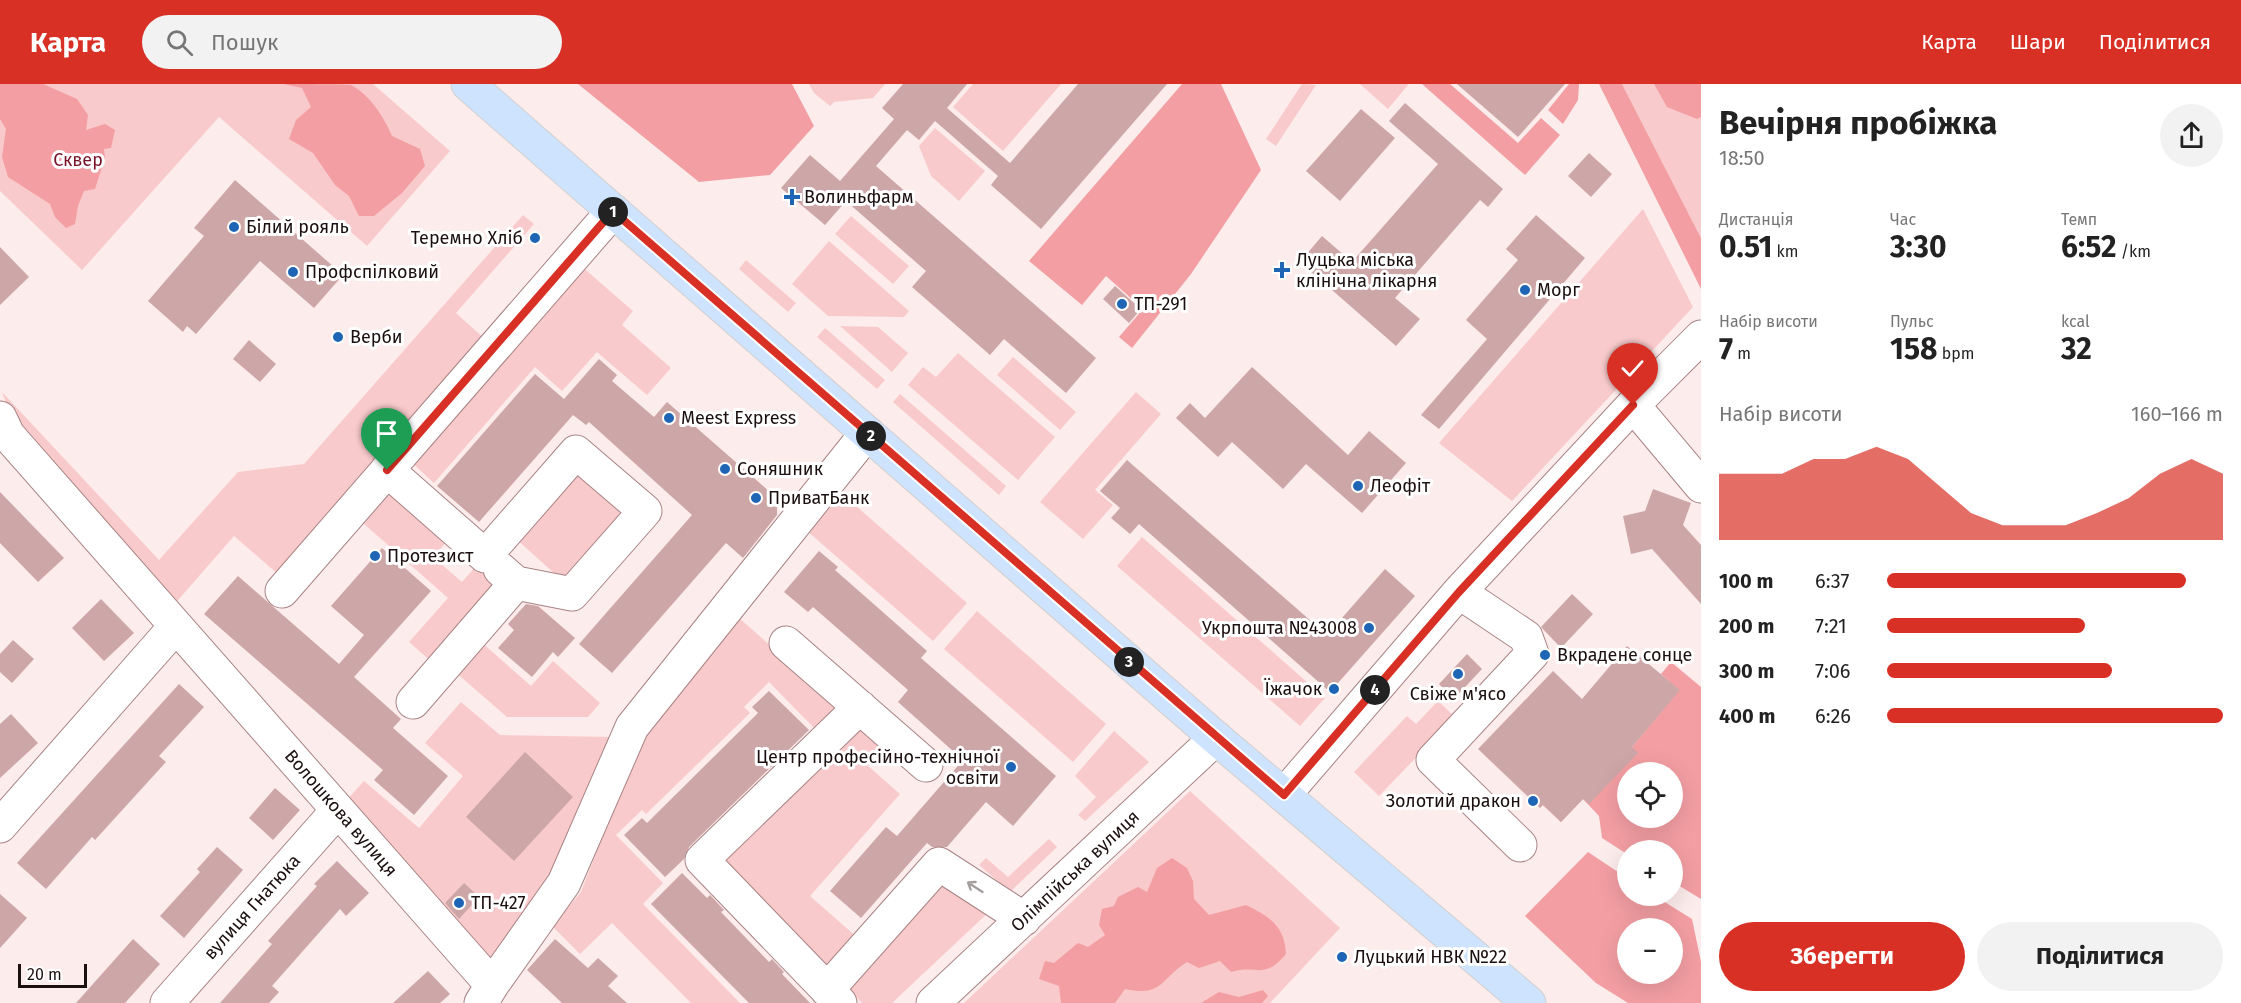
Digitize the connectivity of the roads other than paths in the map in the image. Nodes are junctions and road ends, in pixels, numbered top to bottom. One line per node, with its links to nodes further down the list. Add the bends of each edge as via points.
1 (468, 84): 2 (main road)
2 (613, 211): 6 (main road); 7 (street)
3 (1701, 337): 4 (street)
4 (1633, 405): 8 (street); 12 (street)
5 (0, 417): 13 (street, Волошкова вулиця, via 8,435)
6 (867, 433): 17 (main road); 24 (street, via 632,727 564,883)
7 (387, 470): 9 (street); 11 (street)
8 (1701, 486)
9 (485, 556): 10 (street); 10 (street, via 576,452 645,511 572,594)
10 (516, 583): 15 (street)
11 (282, 591)
12 (1459, 592): 19 (street); 22 (street, via 1526,637 1532,654 1433,760)
13 (176, 626): 20 (street, Волошкова вулиця); 21 (street)
14 (786, 643): 16 (street)
15 (412, 702)
16 (860, 707): 18 (street); 25 (street, via 702,860)
17 (1216, 738): 19 (main road); 23 (street, Олімпійська вулиця)
18 (926, 765)
19 (1284, 795): 28 (main road)
20 (338, 810): 24 (street, Волошкова вулиця); 26 (street, вулиця Гнатюка)
21 (0, 826)
22 (1520, 845)
23 (1024, 919): 25 (street, one-way to 25, via 939,864); 27 (street, Олімпійська вулиця)
24 (486, 994)
25 (833, 996)
26 (167, 1003)
27 (933, 1003)
28 (1529, 1003)

